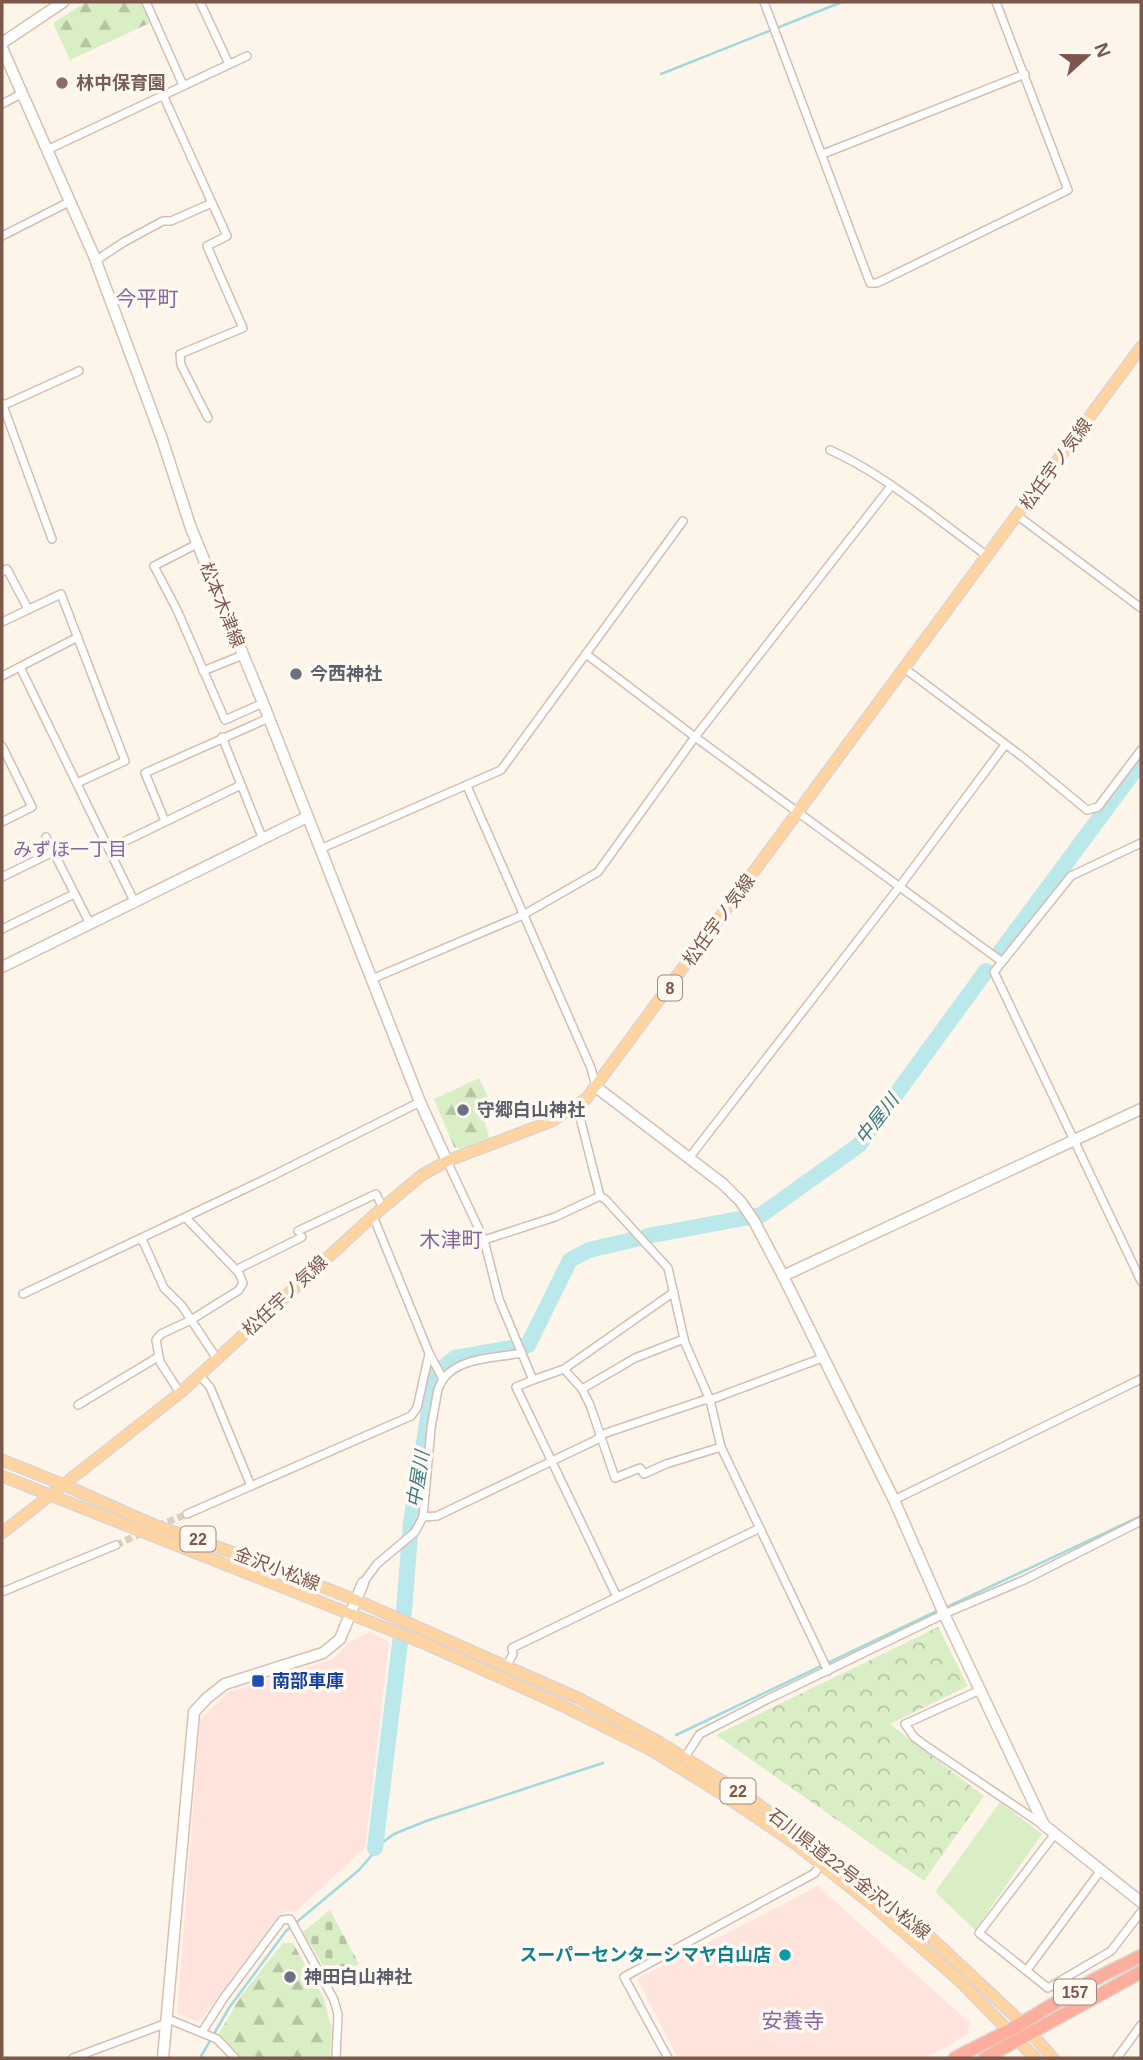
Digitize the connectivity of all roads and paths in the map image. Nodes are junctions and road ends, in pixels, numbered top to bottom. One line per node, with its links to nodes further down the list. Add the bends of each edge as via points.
1 (63, 2): 6 (street)
2 (146, 2): 10 (street)
3 (200, 2): 8 (street)
4 (764, 2): 15 (street)
5 (996, 2): 9 (street)
6 (2, 45): 11 (street, 松本木津線)
7 (247, 56): 8 (street)
8 (229, 64): 10 (street)
9 (1025, 74): 15 (street); 15 (street, via 1068,190 877,283 870,283)
10 (183, 85): 12 (street)
11 (23, 93): 13 (street); 14 (street, 松本木津線)
12 (163, 95): 14 (street); 17 (street)
13 (2, 104)
14 (47, 150): 16 (street, 松本木津線)
15 (823, 154)
16 (69, 202): 18 (street); 19 (street, 松本木津線)
17 (212, 203): 19 (street, via 163,221); 23 (street, via 227,236 207,246 243,328 180,354)
18 (2, 236)
19 (95, 261): 29 (street, 松本木津線)
20 (1141, 347): 26 (main road, 松任宇ノ気線 / 8)
21 (79, 371): 22 (street)
22 (2, 405): 28 (street)
23 (208, 418)
24 (830, 450): 25 (street)
25 (891, 486): 30 (street); 45 (street)
26 (1018, 516): 30 (main road, 松任宇ノ気線 / 8); 32 (street)
27 (683, 521): 36 (street)
28 (52, 539)
29 (197, 544): 37 (street, 松本木津線); 40 (street, via 154,566)
30 (986, 555): 39 (main road, 松任宇ノ気線 / 8)
31 (2, 572): 33 (street, via 7,569)
32 (1141, 608)
33 (28, 609): 34 (street); 35 (street, via 61,594)
34 (2, 622)
35 (78, 637): 38 (street); 49 (street, via 125,761)
36 (586, 654): 45 (street); 51 (street, via 501,770)
37 (243, 655): 40 (street); 42 (street, 松本木津線)
38 (20, 667): 41 (street); 49 (street)
39 (904, 668): 46 (street); 52 (main road, 松任宇ノ気線 / 8)
40 (204, 671): 42 (street, via 225,720)
41 (2, 676)
42 (263, 703): 43 (street, 松本木津線)
43 (269, 718): 44 (street); 53 (street, 松本木津線)
44 (222, 737): 50 (street); 54 (street, via 145,773)
45 (695, 737): 52 (street); 66 (street, via 598,872)
46 (1005, 745): 48 (street, via 1087,810 1098,807); 63 (street)
47 (2, 746): 55 (street, via 32,807)
48 (1141, 750)
49 (77, 783): 59 (street)
50 (241, 785): 54 (street); 57 (street)
51 (467, 786): 60 (street); 66 (street)
52 (799, 812): 63 (street); 72 (main road, 松任宇ノ気線 / 8)
53 (307, 817): 57 (street); 60 (street, 松本木津線)
54 (165, 821): 59 (street)
55 (2, 822)
56 (47, 837): 61 (street)
57 (262, 837): 65 (street)
58 (1141, 843): 69 (street, via 1071,876)
59 (108, 849): 65 (street)
60 (320, 849): 71 (street, 松本木津線)
61 (53, 852): 62 (street); 64 (street)
62 (2, 877)
63 (900, 886): 69 (street); 77 (street)
64 (74, 894): 67 (street); 68 (street)
65 (134, 901): 67 (street)
66 (523, 915): 71 (street); 72 (street)
67 (89, 922): 70 (street)
68 (2, 929)
69 (1001, 961): 76 (street, via 994,972)
70 (2, 967)
71 (372, 979): 73 (street, 松本木津線)
72 (596, 1087): 74 (main road, 松任宇ノ気線 / 8); 77 (street)
73 (419, 1102): 78 (street, 松本木津線); 82 (street)
74 (577, 1106): 78 (main road, 松任宇ノ気線 / 8, via 552,1121); 79 (street)
75 (1141, 1109): 76 (street)
76 (1075, 1140): 86 (street); 87 (street)
77 (689, 1158): 86 (street, via 723,1184 751,1218)
78 (447, 1161): 80 (main road, 松任宇ノ気線 / 8, via 422,1175); 84 (street)
79 (600, 1196): 84 (street, via 555,1217); 88 (street, via 668,1268)
80 (383, 1208): 81 (main road, 松任宇ノ気線 / 8); 85 (street, via 376,1194)
81 (373, 1216): 93 (street); 96 (main road, 松任宇ノ気線 / 8)
82 (186, 1217): 83 (street); 85 (street)
83 (142, 1239): 89 (street); 90 (street, via 159,1279)
84 (484, 1240): 92 (street, via 499,1298)
85 (236, 1270): 90 (street, via 243,1283 239,1290)
86 (783, 1276): 95 (street)
87 (1141, 1281)
88 (674, 1292): 91 (street); 97 (street)
89 (23, 1294)
90 (191, 1320): 94 (street, via 161,1334 156,1340); 96 (street)
91 (684, 1339): 102 (street, via 635,1358); 104 (street)
92 (520, 1348): 98 (street); 101 (street)
93 (429, 1353): 98 (street); 112 (street, via 417,1408 411,1416)
94 (158, 1357): 103 (street); 105 (street)
95 (822, 1358): 104 (street); 114 (street)
96 (217, 1359): 99 (main road, 松任宇ノ気線 / 8)
97 (564, 1369): 101 (street); 102 (street)
98 (439, 1373): 116 (street)
99 (200, 1376): 103 (main road, 松任宇ノ気線 / 8); 112 (street, via 210,1387)
100 (1141, 1379): 114 (street)
101 (533, 1380): 109 (street, via 516,1387)
102 (582, 1389): 106 (street)
103 (180, 1393): 111 (main road, 松任宇ノ気線 / 8)
104 (710, 1400): 106 (street); 107 (street)
105 (78, 1405)
106 (600, 1437): 107 (street, via 615,1478 640,1468 644,1474); 109 (street)
107 (720, 1447): 118 (street)
108 (2, 1460): 111 (main road, 金沢小松線 / 22)
109 (552, 1461): 116 (street, via 437,1516); 123 (street)
110 (2, 1476): 113 (main road, 金沢小松線 / 22)
111 (62, 1484): 113 (main road, 松任宇ノ気線); 124 (main road, 金沢小松線 / 22, via 154,1525)
112 (251, 1486): 115 (street)
113 (50, 1494): 119 (main road, 松任宇ノ気線); 126 (main road, 金沢小松線 / 22)
114 (894, 1500): 125 (street)
115 (187, 1514)
116 (423, 1517): 121 (street, via 415,1532 377,1563)
117 (1141, 1521): 125 (street, via 1024,1580)
118 (760, 1528): 123 (street); 129 (street)
119 (2, 1533)
120 (116, 1545): 122 (street)
121 (363, 1583): 124 (street)
122 (2, 1592)
123 (617, 1597): 130 (street, via 512,1648)
124 (356, 1600): 126 (street); 127 (main road, 金沢小松線 / 22)
125 (942, 1611): 129 (street); 131 (street)
126 (351, 1615): 128 (main road, 金沢小松線 / 22); 142 (street, via 340,1639 323,1653 225,1684 194,1712)
127 (396, 1618): 130 (main road, 石川県道22号金沢小松線 / 22)
128 (390, 1630): 135 (main road, 石川県道22号金沢小松線 / 22, via 651,1750)
129 (826, 1666): 132 (street, via 701,1734)
130 (506, 1667): 132 (main road, 石川県道22号金沢小松線 / 22, via 580,1699)
131 (980, 1690): 133 (street); 133 (street, via 905,1724 929,1748)
132 (685, 1757): 144 (main road, 石川県道22号金沢小松線 / 22, via 832,1857 927,1934)
133 (1044, 1825): 134 (street)
134 (1054, 1835): 136 (street); 140 (street, via 979,1933)
135 (820, 1864): 146 (main road, 石川県道22号金沢小松線 / 22, via 920,1945); 151 (street, via 815,1873 624,1977)
136 (1101, 1870): 137 (street); 140 (street)
137 (1141, 1902)
138 (1141, 1912): 140 (street, via 1111,1951 1048,1988)
139 (1141, 1956): 144 (highway, 157, via 1097,1978)
140 (1027, 1970)
141 (1141, 1972): 144 (highway, 157)
142 (167, 2021): 145 (street); 147 (street); 148 (street)
143 (1141, 2025): 156 (street)
144 (1027, 2028): 146 (highway, 157); 155 (main road, 22)
145 (205, 2034): 149 (street, via 217,2039); 150 (street, via 223,1999 282,1920 290,1919 334,2000 338,2014)
146 (1015, 2035): 152 (highway, 157); 153 (highway, 157); 154 (main road, 22)
147 (73, 2058)
148 (163, 2058)
149 (235, 2058)
150 (336, 2058)
151 (668, 2058)
152 (955, 2058)
153 (985, 2058)
154 (1035, 2058)
155 (1053, 2058)
156 (1117, 2058)

